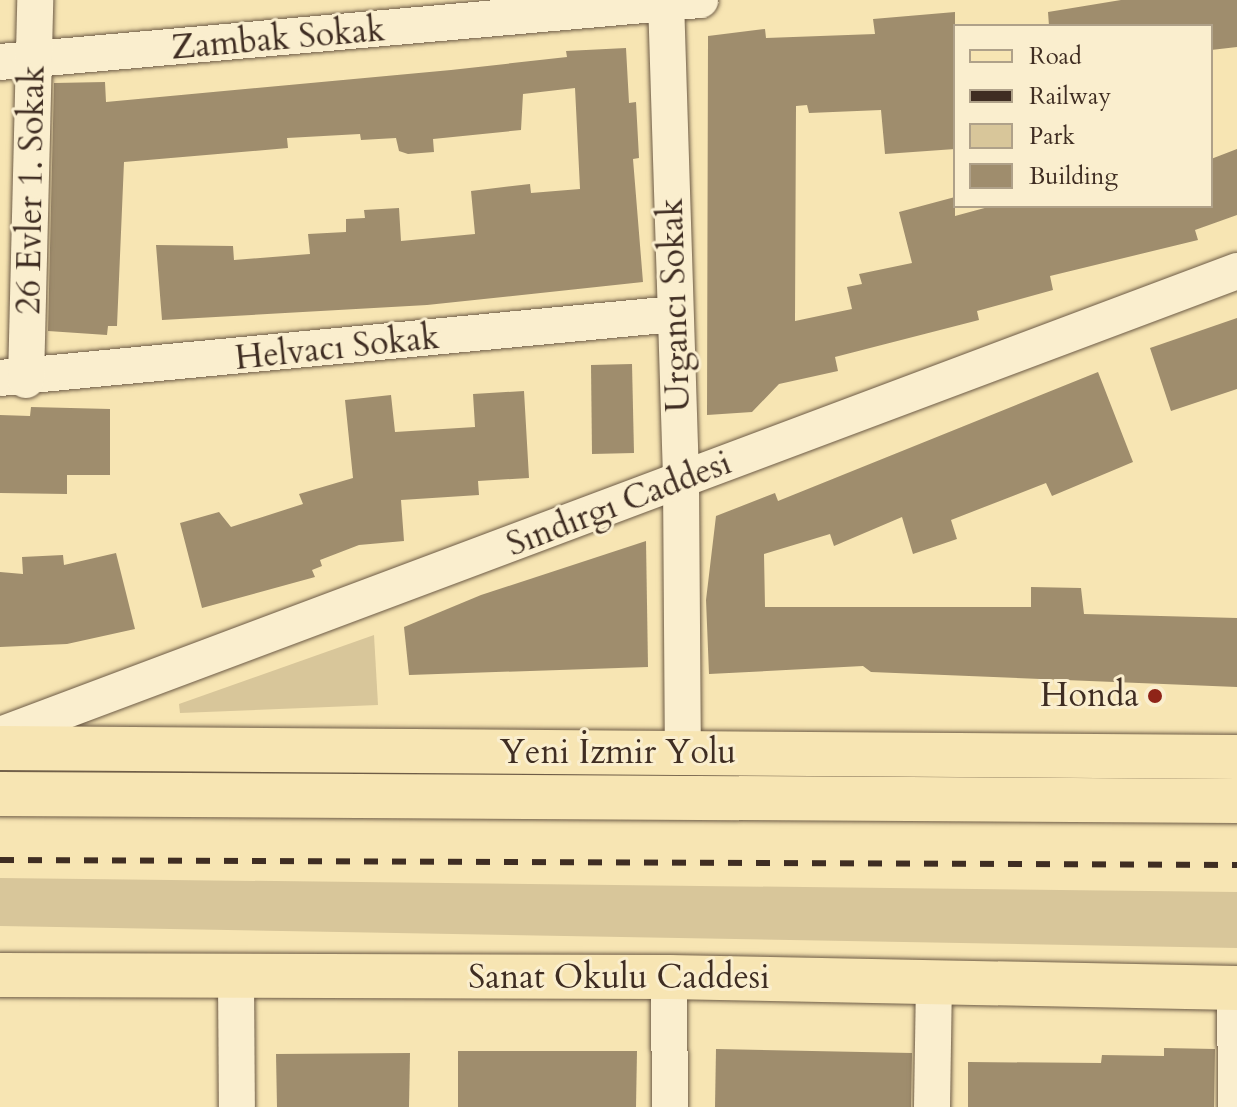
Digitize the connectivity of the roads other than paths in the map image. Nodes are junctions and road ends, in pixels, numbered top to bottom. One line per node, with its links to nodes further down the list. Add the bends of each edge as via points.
1 (35, 0): 3 (street, 26 Evler 1. Sokak)
2 (677, 1): 3 (street, Zambak Sokak); 5 (street, Urgancı Sokak)
3 (18, 62): 6 (street, 26 Evler 1. Sokak)
4 (1237, 271): 7 (street, Sındırgı Caddesi)
5 (674, 314): 6 (street, Helvacı Sokak); 7 (street, Urgancı Sokak)
6 (13, 379)
7 (681, 481): 8 (street, Sındırgı Caddesi); 10 (street, Urgancı Sokak)
8 (0, 735)
9 (0, 748): 10 (main road, Yeni İzmir Yolu)
10 (683, 754): 11 (main road, Yeni İzmir Yolu)
11 (1237, 757)
12 (0, 794): 13 (main road, Yeni İzmir Yolu)
13 (1237, 801)
14 (0, 975): 16 (main road, Sanat Okulu Caddesi)
15 (669, 977): 16 (main road, Sanat Okulu Caddesi); 17 (main road, Sanat Okulu Caddesi); 20 (street)
16 (236, 978): 19 (street)
17 (934, 982): 18 (main road, Sanat Okulu Caddesi); 21 (street)
18 (1236, 988): 22 (street)
19 (237, 1107)
20 (670, 1107)
21 (932, 1107)
22 (1236, 1107)

